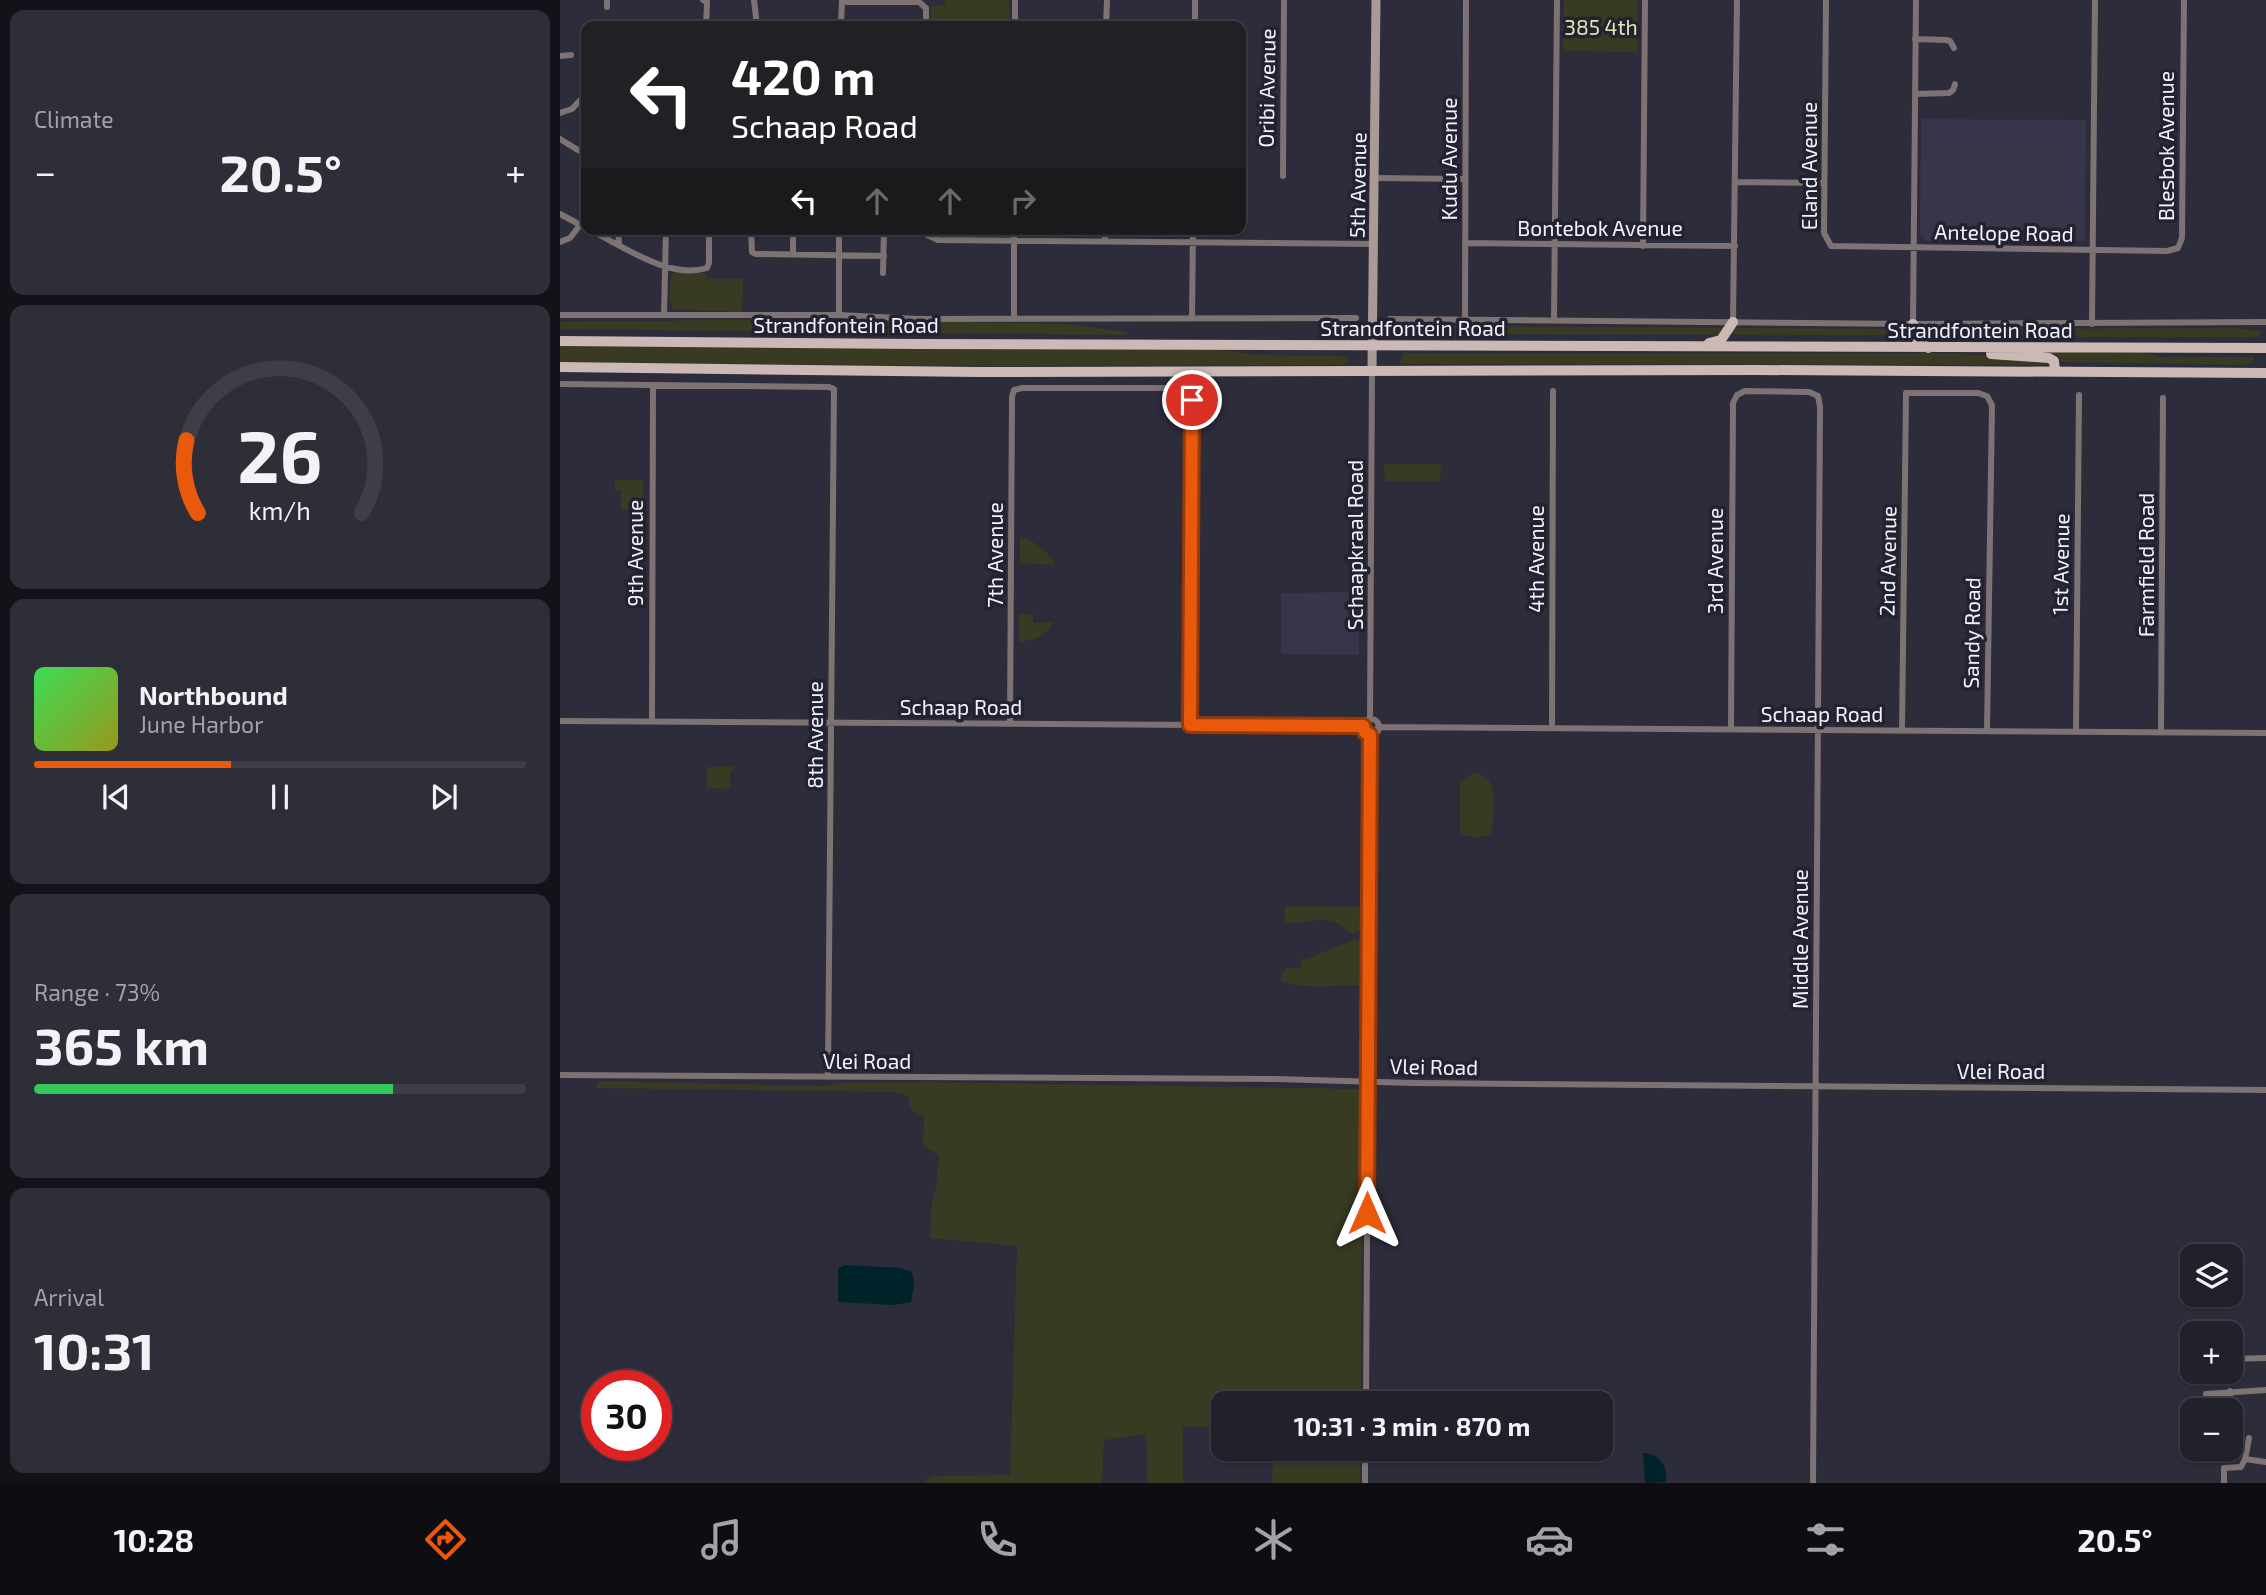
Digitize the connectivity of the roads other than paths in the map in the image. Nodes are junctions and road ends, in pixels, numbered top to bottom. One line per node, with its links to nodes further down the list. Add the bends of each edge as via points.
1 (703, 0): 17 (street, via 707,2)
2 (754, 0): 18 (street)
3 (1015, 0): 21 (street)
4 (1107, 0): 22 (street)
5 (1195, 0): 23 (street)
6 (1284, 0): 34 (street, Oribi Avenue)
7 (1376, 0): 35 (main road, 5th Avenue)
8 (1466, 0): 36 (street, Kudu Avenue)
9 (1557, 0): 61 (street)
10 (1645, 0): 62 (street)
11 (1737, 0): 37 (street)
12 (1826, 0): 38 (street, Eland Avenue)
13 (1916, 0): 24 (street)
14 (2095, 0): 65 (street)
15 (2184, 0): 65 (street, Blesbok Avenue, via 2181,244 2167,251)
16 (842, 1): 19 (street); 20 (street, via 919,2 926,8)
17 (706, 21)
18 (756, 21)
19 (841, 21)
20 (926, 21)
21 (1015, 21)
22 (1106, 21)
23 (1195, 21)
24 (1915, 39): 25 (street, via 1946,40); 29 (street)
25 (1954, 48)
26 (571, 55): 27 (street)
27 (560, 56)
28 (1955, 84): 29 (street, via 1949,93)
29 (1915, 94): 64 (street)
30 (581, 99): 31 (street)
31 (560, 113)
32 (560, 139): 33 (street)
33 (581, 152)
34 (1283, 177)
35 (1375, 178): 36 (street); 60 (main road, 5th Avenue)
36 (1465, 179): 58 (street, Kudu Avenue)
37 (1735, 182): 38 (street); 63 (street)
38 (1824, 183): 64 (street, Eland Avenue, via 1824,233 1831,246)
39 (560, 214): 40 (street)
40 (581, 225)
41 (581, 230): 56 (street)
42 (601, 235): 59 (street)
43 (618, 235): 59 (street)
44 (666, 235): 69 (street)
45 (709, 235): 69 (street, via 707,268)
46 (751, 235): 66 (street, via 756,254)
47 (793, 235): 66 (street)
48 (839, 235): 67 (street)
49 (884, 235): 68 (street)
50 (927, 235): 54 (street, via 938,240)
51 (1014, 235): 54 (street)
52 (1105, 235): 55 (street)
53 (1193, 235): 57 (street)
54 (1014, 241): 55 (street); 74 (street)
55 (1105, 241): 57 (street)
56 (560, 242)
57 (1193, 242): 60 (street); 75 (street)
58 (1465, 243): 61 (street, Bontebok Avenue); 78 (street, Kudu Avenue)
59 (619, 244): 69 (street)
60 (1374, 244): 85 (main road, 5th Avenue)
61 (1556, 245): 62 (street, Bontebok Avenue); 79 (street)
62 (1643, 246): 63 (street, Bontebok Avenue)
63 (1735, 246): 81 (street)
64 (1914, 248): 65 (street, Antelope Road); 82 (street)
65 (2093, 250): 83 (street)
66 (793, 254): 67 (street)
67 (839, 255): 68 (street); 73 (street)
68 (884, 256): 70 (street)
69 (666, 268): 72 (street)
70 (883, 273)
71 (560, 315): 72 (street, Strandfontein Road)
72 (664, 315): 73 (street, Strandfontein Road)
73 (839, 315): 74 (street, Strandfontein Road)
74 (1014, 318): 75 (street, Strandfontein Road)
75 (1192, 318): 76 (street, Strandfontein Road)
76 (1356, 318)
77 (1390, 319): 78 (street, Strandfontein Road)
78 (1465, 319): 79 (street, Strandfontein Road)
79 (1554, 320): 81 (street, Strandfontein Road)
80 (2266, 322): 83 (street, Strandfontein Road)
81 (1733, 323): 82 (street, Strandfontein Road); 86 (main road, via 1721,340)
82 (1913, 324): 83 (street, Strandfontein Road); 87 (main road, via 1916,338)
83 (2092, 324)
84 (560, 341): 85 (main road, Strandfontein Road)
85 (1372, 346): 86 (main road, Strandfontein Road); 91 (main road, 5th Avenue)
86 (1692, 347): 87 (main road, Strandfontein Road)
87 (1928, 348): 88 (main road, Strandfontein Road)
88 (1942, 348): 89 (main road, Strandfontein Road); 92 (main road, via 2049,358)
89 (2266, 348)
90 (560, 367): 91 (main road, Strandfontein Road)
91 (1372, 370): 92 (main road, Strandfontein Road); 101 (street, Schaapkraal Road)
92 (2055, 371): 93 (main road, Strandfontein Road)
93 (2266, 373)
94 (560, 384): 95 (street)
95 (653, 385): 103 (street, 9th Avenue); 104 (street, 8th Avenue, via 834,389)
96 (1553, 391): 109 (street, 4th Avenue)
97 (1906, 393): 112 (street, 2nd Avenue); 113 (street, Sandy Road, via 1978,393 1991,401)
98 (1737, 395): 110 (street, 3rd Avenue, via 1732,409); 111 (street, Middle Avenue, via 1809,392 1818,397)
99 (2079, 396): 114 (street, 1st Avenue)
100 (2163, 398): 115 (street, Farmfield Road)
101 (1370, 719): 107 (street); 108 (street)
102 (560, 721): 103 (street, Schaap Road)
103 (652, 721): 104 (street, Schaap Road)
104 (832, 722): 105 (street, Schaap Road); 119 (street, 8th Avenue)
105 (1010, 724): 106 (street, Schaap Road); 106 (street, 7th Avenue, via 1012,397 1017,388 1181,388 1192,400)
106 (1190, 725): 107 (street, Schaap Road)
107 (1363, 726): 117 (street)
108 (1378, 727): 109 (street, Schaap Road); 117 (street)
109 (1552, 728): 110 (street, Schaap Road)
110 (1731, 729): 111 (street, Schaap Road)
111 (1816, 730): 112 (street, Schaap Road); 121 (street, Middle Avenue)
112 (1902, 731): 113 (street, Schaap Road)
113 (1987, 732): 114 (street, Schaap Road)
114 (2076, 732): 115 (street, Schaap Road)
115 (2161, 733): 116 (street, Schaap Road)
116 (2266, 733)
117 (1370, 735): 120 (street)
118 (560, 1075): 119 (street, Vlei Road)
119 (828, 1077): 120 (street, Vlei Road)
120 (1368, 1083): 121 (street, Vlei Road); 126 (street)
121 (1815, 1087): 122 (street, Vlei Road); 135 (street, Middle Avenue)
122 (2266, 1090)
123 (2266, 1357): 124 (street)
124 (2243, 1358)
125 (2266, 1390): 127 (street)
126 (1366, 1391)
127 (2230, 1391): 128 (street); 129 (street)
128 (2206, 1394)
129 (2230, 1398)
130 (2249, 1438): 131 (street)
131 (2245, 1459): 133 (street); 136 (street, via 2241,1467 2224,1468)
132 (1366, 1461): 134 (street)
133 (2266, 1462)
134 (1365, 1483)
135 (1813, 1483)
136 (2224, 1483)

